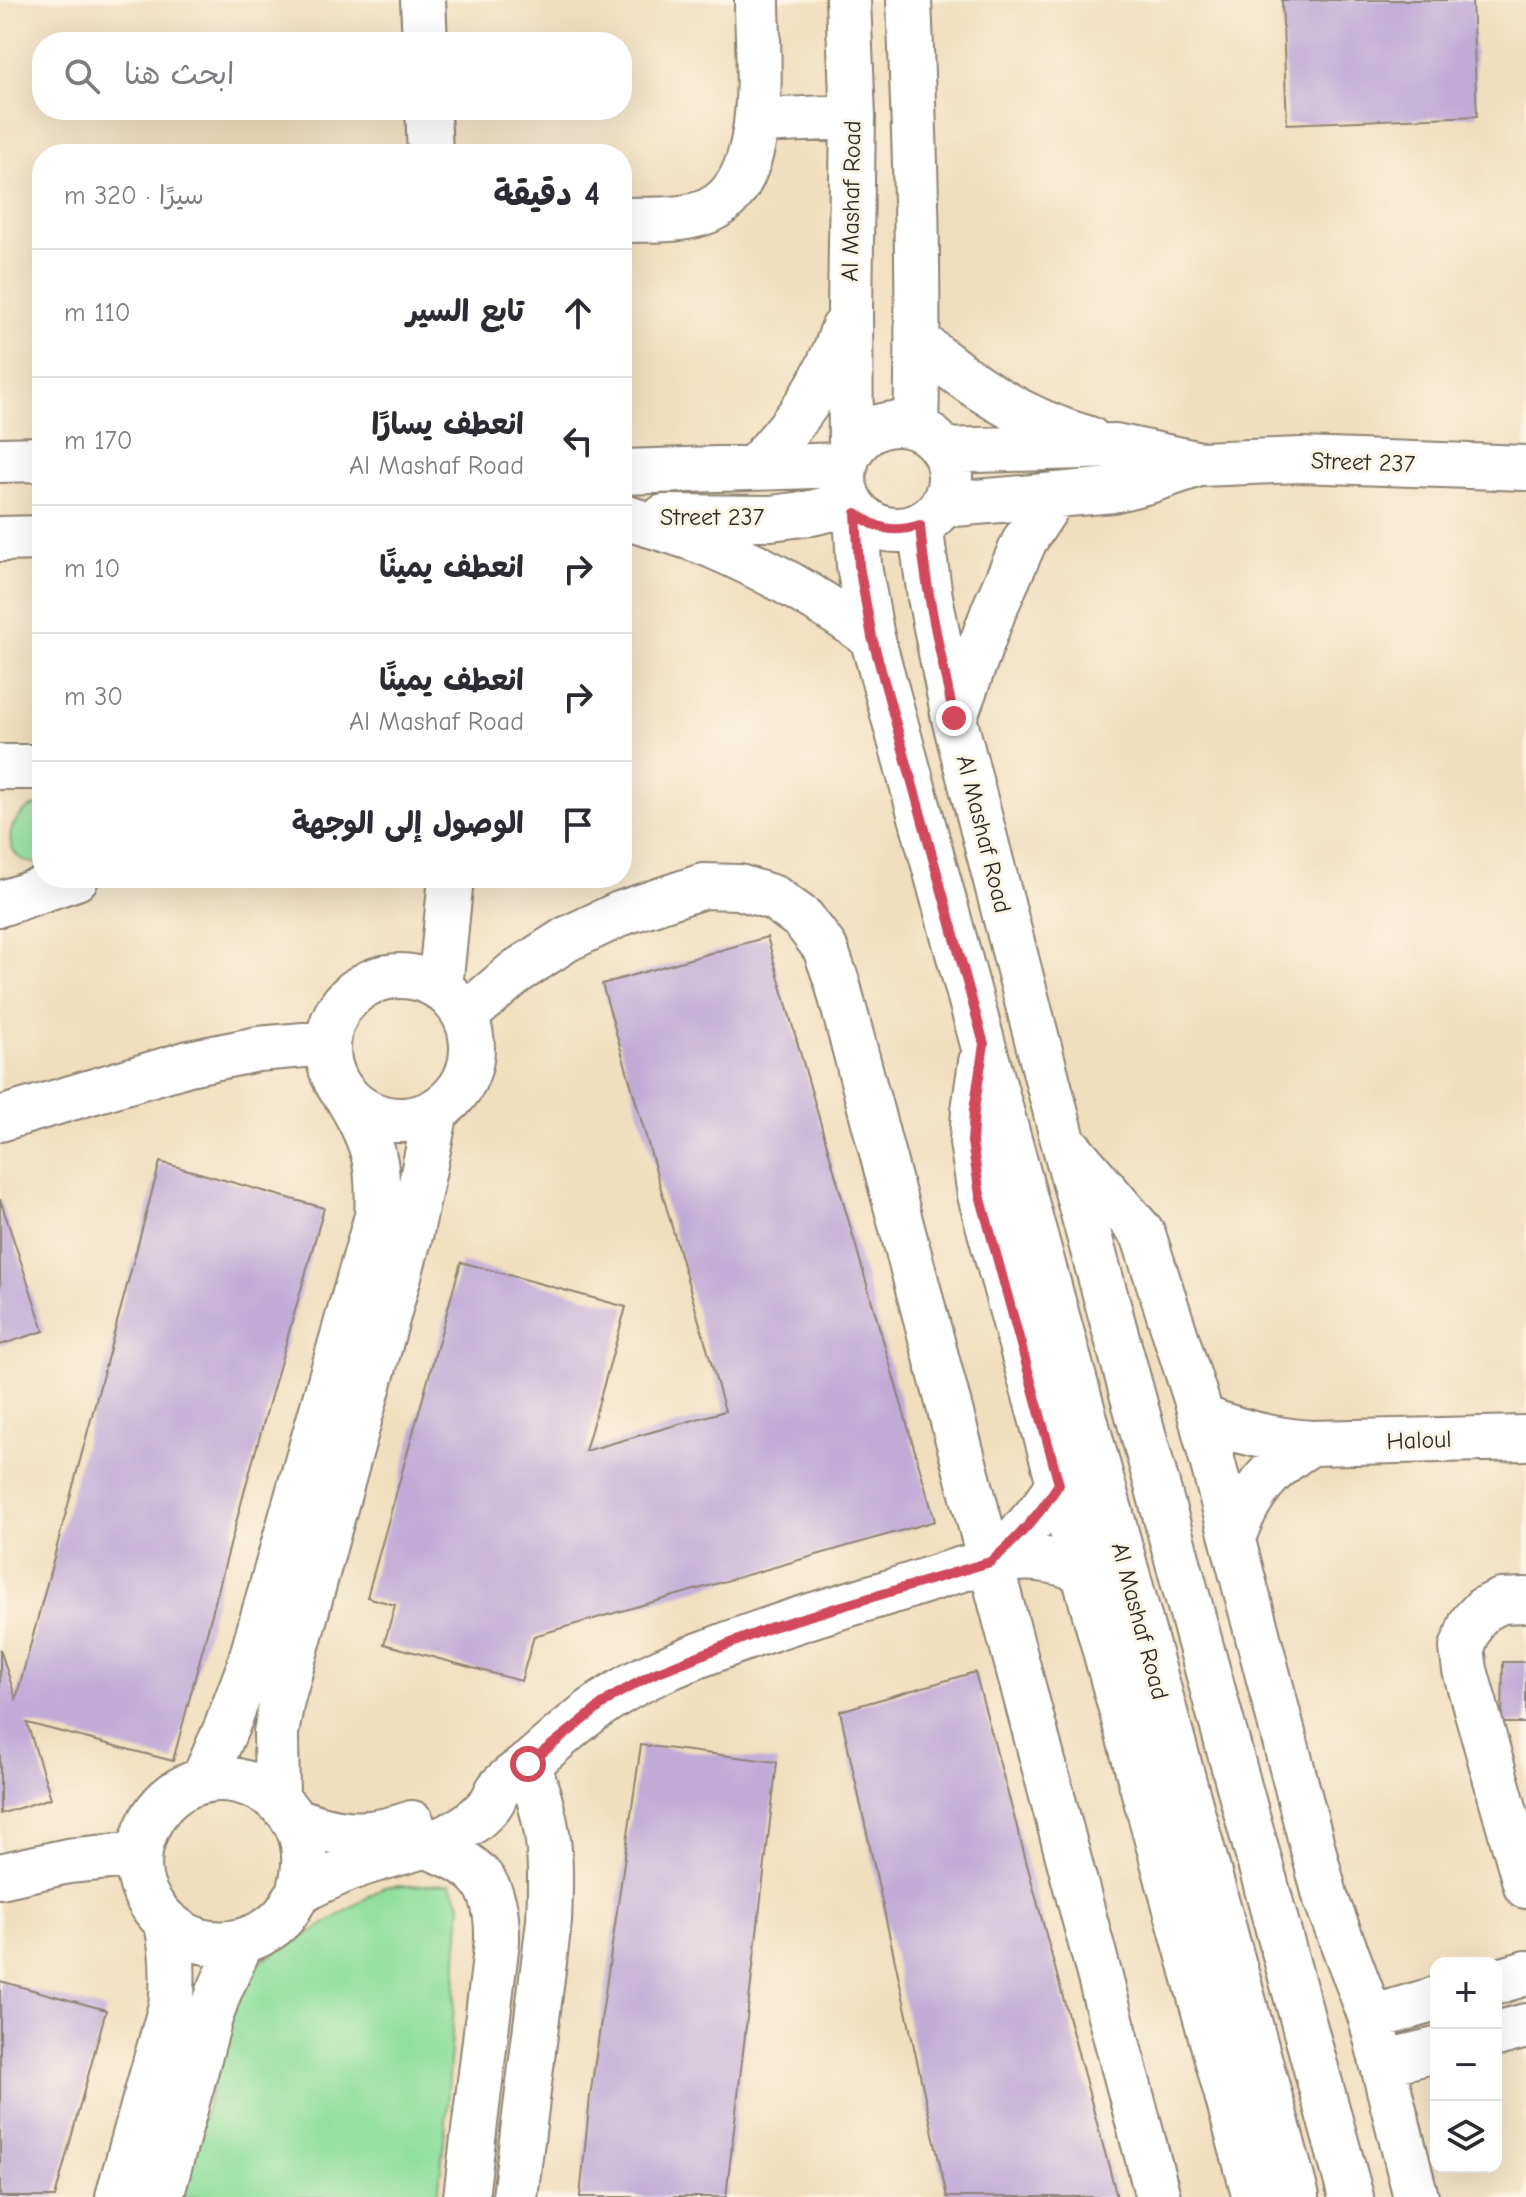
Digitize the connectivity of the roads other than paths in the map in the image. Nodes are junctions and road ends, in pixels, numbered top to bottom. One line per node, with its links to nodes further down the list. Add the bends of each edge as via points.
1 (423, 0): 5 (street)
2 (757, 0): 8 (street)
3 (848, 0): 6 (street, Al Mashaf Road)
4 (909, 0): 12 (street)
5 (425, 32)
6 (853, 117): 8 (street); 11 (street, Al Mashaf Road)
7 (428, 120): 9 (street)
8 (758, 121): 10 (street, via 740,182 727,198 690,217)
9 (430, 144)
10 (632, 220)
11 (850, 308): 18 (street, via 823,378 796,421); 21 (street, Al Mashaf Road)
12 (918, 341): 13 (street); 14 (street, via 990,396 1071,434)
13 (930, 439): 14 (street, Street 237); 21 (street, via 898,423 863,436); 23 (street, via 948,464 950,478 948,492)
14 (1115, 446): 17 (street, Street 237)
15 (32, 459): 16 (street)
16 (0, 460)
17 (1200, 464): 19 (street, Street 237, via 1301,460); 22 (street, Street 237, via 1113,490)
18 (754, 468): 20 (street, Street 237); 21 (street, Street 237)
19 (1526, 468)
20 (632, 472)
21 (850, 483): 23 (street, via 867,522 880,528 907,530); 24 (street, Street 237, via 811,513); 28 (street, Al Mashaf Road)
22 (1054, 496): 23 (street, Street 237); 29 (street, via 1025,540)
23 (932, 515): 29 (street, Al Mashaf Road, via 922,553)
24 (632, 518)
25 (632, 520): 28 (street, via 755,565)
26 (32, 538): 27 (street)
27 (0, 539)
28 (872, 637): 37 (street, Al Mashaf Road)
29 (954, 718): 41 (street, Al Mashaf Road)
30 (0, 767): 31 (street)
31 (32, 767)
32 (47, 888): 34 (street)
33 (451, 888): 35 (street)
34 (0, 904)
35 (452, 1002): 36 (street, via 422,979 385,977 351,993 330,1024); 39 (street, via 472,1033 473,1051 462,1086); 47 (street, via 622,913 703,886 739,887 774,898 803,919 825,948 837,982)
36 (327, 1043): 38 (street, via 336,1082); 40 (street, via 189,1063)
37 (984, 1044): 45 (street, Al Mashaf Road, via 972,1142 980,1195); 77 (street, Al Mashaf Road)
38 (348, 1099): 39 (street, via 381,1118 418,1118); 51 (street, via 375,1155 377,1216 248,1670)
39 (436, 1111): 53 (street, via 411,1232 282,1700 276,1733)
40 (0, 1119)
41 (1063, 1140): 42 (street, Al Mashaf Road, via 1143,1234); 52 (street, Al Mashaf Road)
42 (1201, 1417): 44 (street, Haloul, via 1255,1435); 46 (street, Al Mashaf Road)
43 (1526, 1438): 44 (street, Haloul)
44 (1311, 1443): 46 (street, via 1289,1456 1254,1492)
45 (1059, 1484): 47 (street, via 1033,1521); 48 (street, Al Mashaf Road)
46 (1233, 1538): 59 (street, Al Mashaf Road)
47 (990, 1562): 48 (street, via 1041,1558); 50 (street, via 772,1627 653,1674 612,1697); 75 (street)
48 (1083, 1571): 76 (street, Al Mashaf Road)
49 (1526, 1600): 57 (street, via 1501,1601 1484,1609 1472,1622 1462,1648)
50 (514, 1776): 53 (street, via 417,1822 378,1834 311,1826); 54 (street, via 476,1819); 74 (street, via 541,1803 550,1878)
51 (203, 1781): 53 (street, via 255,1785); 55 (street, via 159,1807 145,1829)
52 (1244, 1803): 59 (street, via 1283,1840); 78 (street, Al Mashaf Road)
53 (285, 1809): 58 (street, via 303,1843 305,1869)
54 (426, 1846): 58 (street, via 346,1870); 73 (street, via 475,1870 490,1891 497,1915)
55 (139, 1854): 56 (street, via 68,1861); 60 (street, via 150,1904)
56 (0, 1876)
57 (1526, 1886)
58 (299, 1894): 61 (street, via 285,1916)
59 (1326, 1899): 65 (street, Al Mashaf Road)
60 (167, 1924): 61 (street, via 189,1938); 71 (street, via 174,1979 171,2006)
61 (241, 1943): 72 (street, via 210,2018)
62 (1526, 1973): 63 (street)
63 (1502, 1980)
64 (1430, 2001): 65 (street)
65 (1371, 2018): 69 (street, Al Mashaf Road)
66 (1526, 2026): 67 (street)
67 (1502, 2032)
68 (1430, 2051): 69 (street)
69 (1382, 2063): 70 (street, Al Mashaf Road)
70 (1402, 2145): 79 (street); 80 (street, Al Mashaf Road)
71 (118, 2197)
72 (161, 2197)
73 (466, 2197)
74 (515, 2197)
75 (1158, 2197)
76 (1255, 2197)
77 (1297, 2197)
78 (1351, 2197)
79 (1400, 2197)
80 (1416, 2197)

